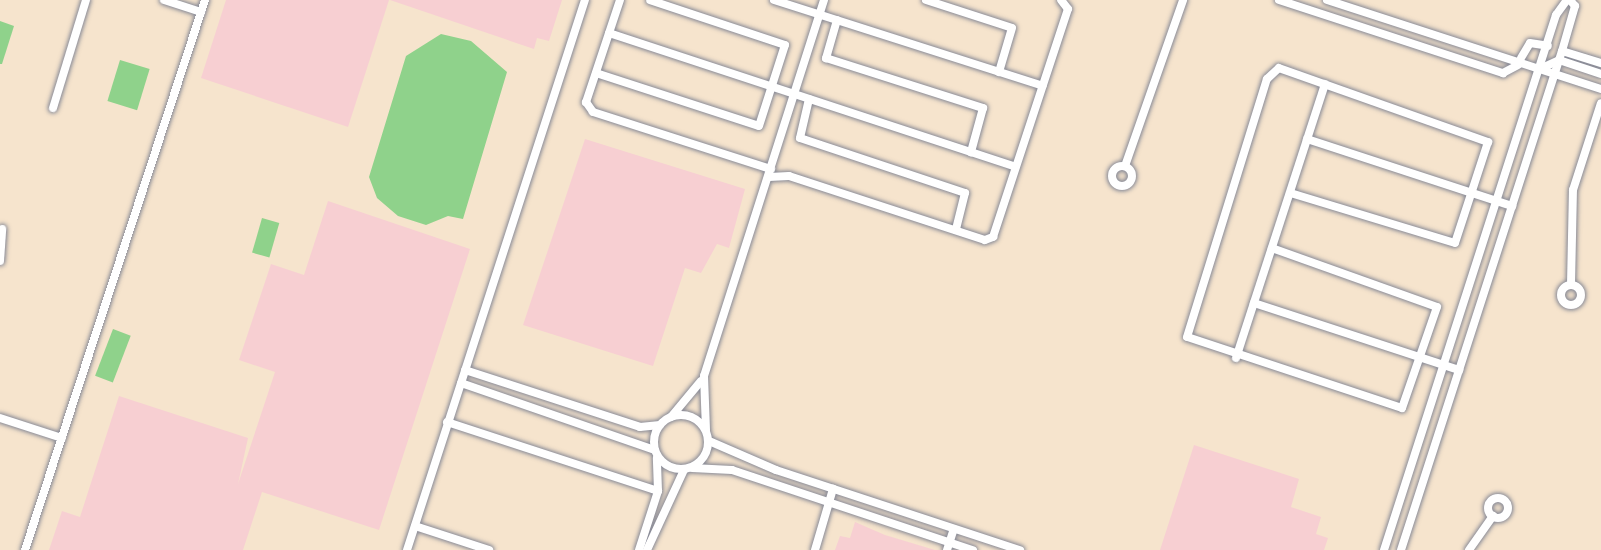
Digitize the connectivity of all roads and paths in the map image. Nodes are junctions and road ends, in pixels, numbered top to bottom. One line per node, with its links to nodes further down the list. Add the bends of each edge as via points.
1 (86, 0): 35 (street)
2 (164, 0): 15 (street)
3 (205, 0): 15 (street)
4 (585, 0): 55 (street)
5 (620, 0): 18 (street)
6 (650, 0): 30 (street, via 785,45)
7 (774, 0): 16 (street)
8 (824, 0): 16 (street)
9 (926, 0): 24 (street, via 1012,27)
10 (1061, 0): 29 (street, via 1068,9)
11 (1183, 0): 38 (street)
12 (1279, 0): 19 (street, via 1503,73 1519,62 1530,43)
13 (1327, 0): 23 (street)
14 (1568, 0): 19 (street); 20 (street, via 1575,6)
15 (201, 12): 64 (street)
16 (820, 15): 17 (street); 32 (street)
17 (837, 20): 24 (street); 37 (street, via 826,58 983,108)
18 (609, 33): 25 (street); 30 (street)
19 (1548, 46): 23 (street)
20 (1562, 51): 21 (street); 22 (street)
21 (1559, 60): 23 (street); 26 (street); 27 (street)
22 (1601, 63)
23 (1540, 69): 26 (street); 44 (street)
24 (999, 72): 29 (street)
25 (596, 73): 30 (street, via 760,126); 40 (street, via 586,102 593,112)
26 (1554, 74): 31 (street); 45 (street)
27 (1601, 74)
28 (1325, 83): 36 (street); 43 (street, via 1483,138 1489,151); 52 (street, via 1271,71 1241,157 1187,326 1195,344)
29 (1043, 86): 39 (street)
30 (772, 87): 32 (street)
31 (1601, 89)
32 (794, 94): 33 (street); 40 (street)
33 (809, 99): 37 (street); 47 (street, via 800,138 965,193)
34 (1601, 103): 50 (street, via 1573,190)
35 (52, 108)
36 (1307, 139): 42 (street); 43 (street)
37 (971, 152): 39 (street)
38 (1125, 166)
39 (1016, 167): 47 (street, via 993,237)
40 (771, 170): 41 (street); 41 (street); 57 (street)
41 (789, 176): 47 (street)
42 (1290, 193): 43 (street, via 1447,245 1462,236); 48 (street)
43 (1475, 193): 44 (street)
44 (1500, 202): 45 (street); 54 (street)
45 (1512, 206): 56 (street)
46 (2, 229): 49 (street)
47 (956, 230)
48 (1272, 248): 51 (street); 53 (street, via 1428,299 1436,315)
49 (0, 261)
50 (1572, 284)
51 (1254, 303): 52 (street); 53 (street)
52 (1236, 358): 53 (street, via 1394,410 1408,400)
53 (1422, 358): 54 (street)
54 (1447, 366): 56 (street); 83 (street)
55 (465, 370): 58 (street); 62 (street, via 640,427)
56 (1459, 370): 84 (street)
57 (704, 376): 59 (street); 63 (street)
58 (461, 383): 61 (street); 66 (street)
59 (670, 417): 62 (street); 63 (street, via 694,418)
60 (0, 418): 64 (street)
61 (447, 422): 69 (street); 72 (street)
62 (660, 425): 66 (street)
63 (706, 430): 65 (street)
64 (62, 438): 75 (street)
65 (709, 440): 67 (street, via 705,457); 68 (street)
66 (656, 452): 67 (street); 69 (street)
67 (688, 469): 70 (street, via 732,470); 79 (street)
68 (833, 489): 70 (street); 73 (street)
69 (658, 491): 78 (street)
70 (829, 503): 74 (street); 80 (street)
71 (1493, 516): 85 (street)
72 (415, 526): 76 (street); 77 (street)
73 (954, 529): 74 (street); 82 (street)
74 (948, 546): 81 (street)
75 (25, 550)
76 (407, 550)
77 (489, 550)
78 (639, 550)
79 (647, 550)
80 (815, 550)
81 (972, 550)
82 (1020, 550)
83 (1384, 550)
84 (1401, 550)
85 (1469, 550)

